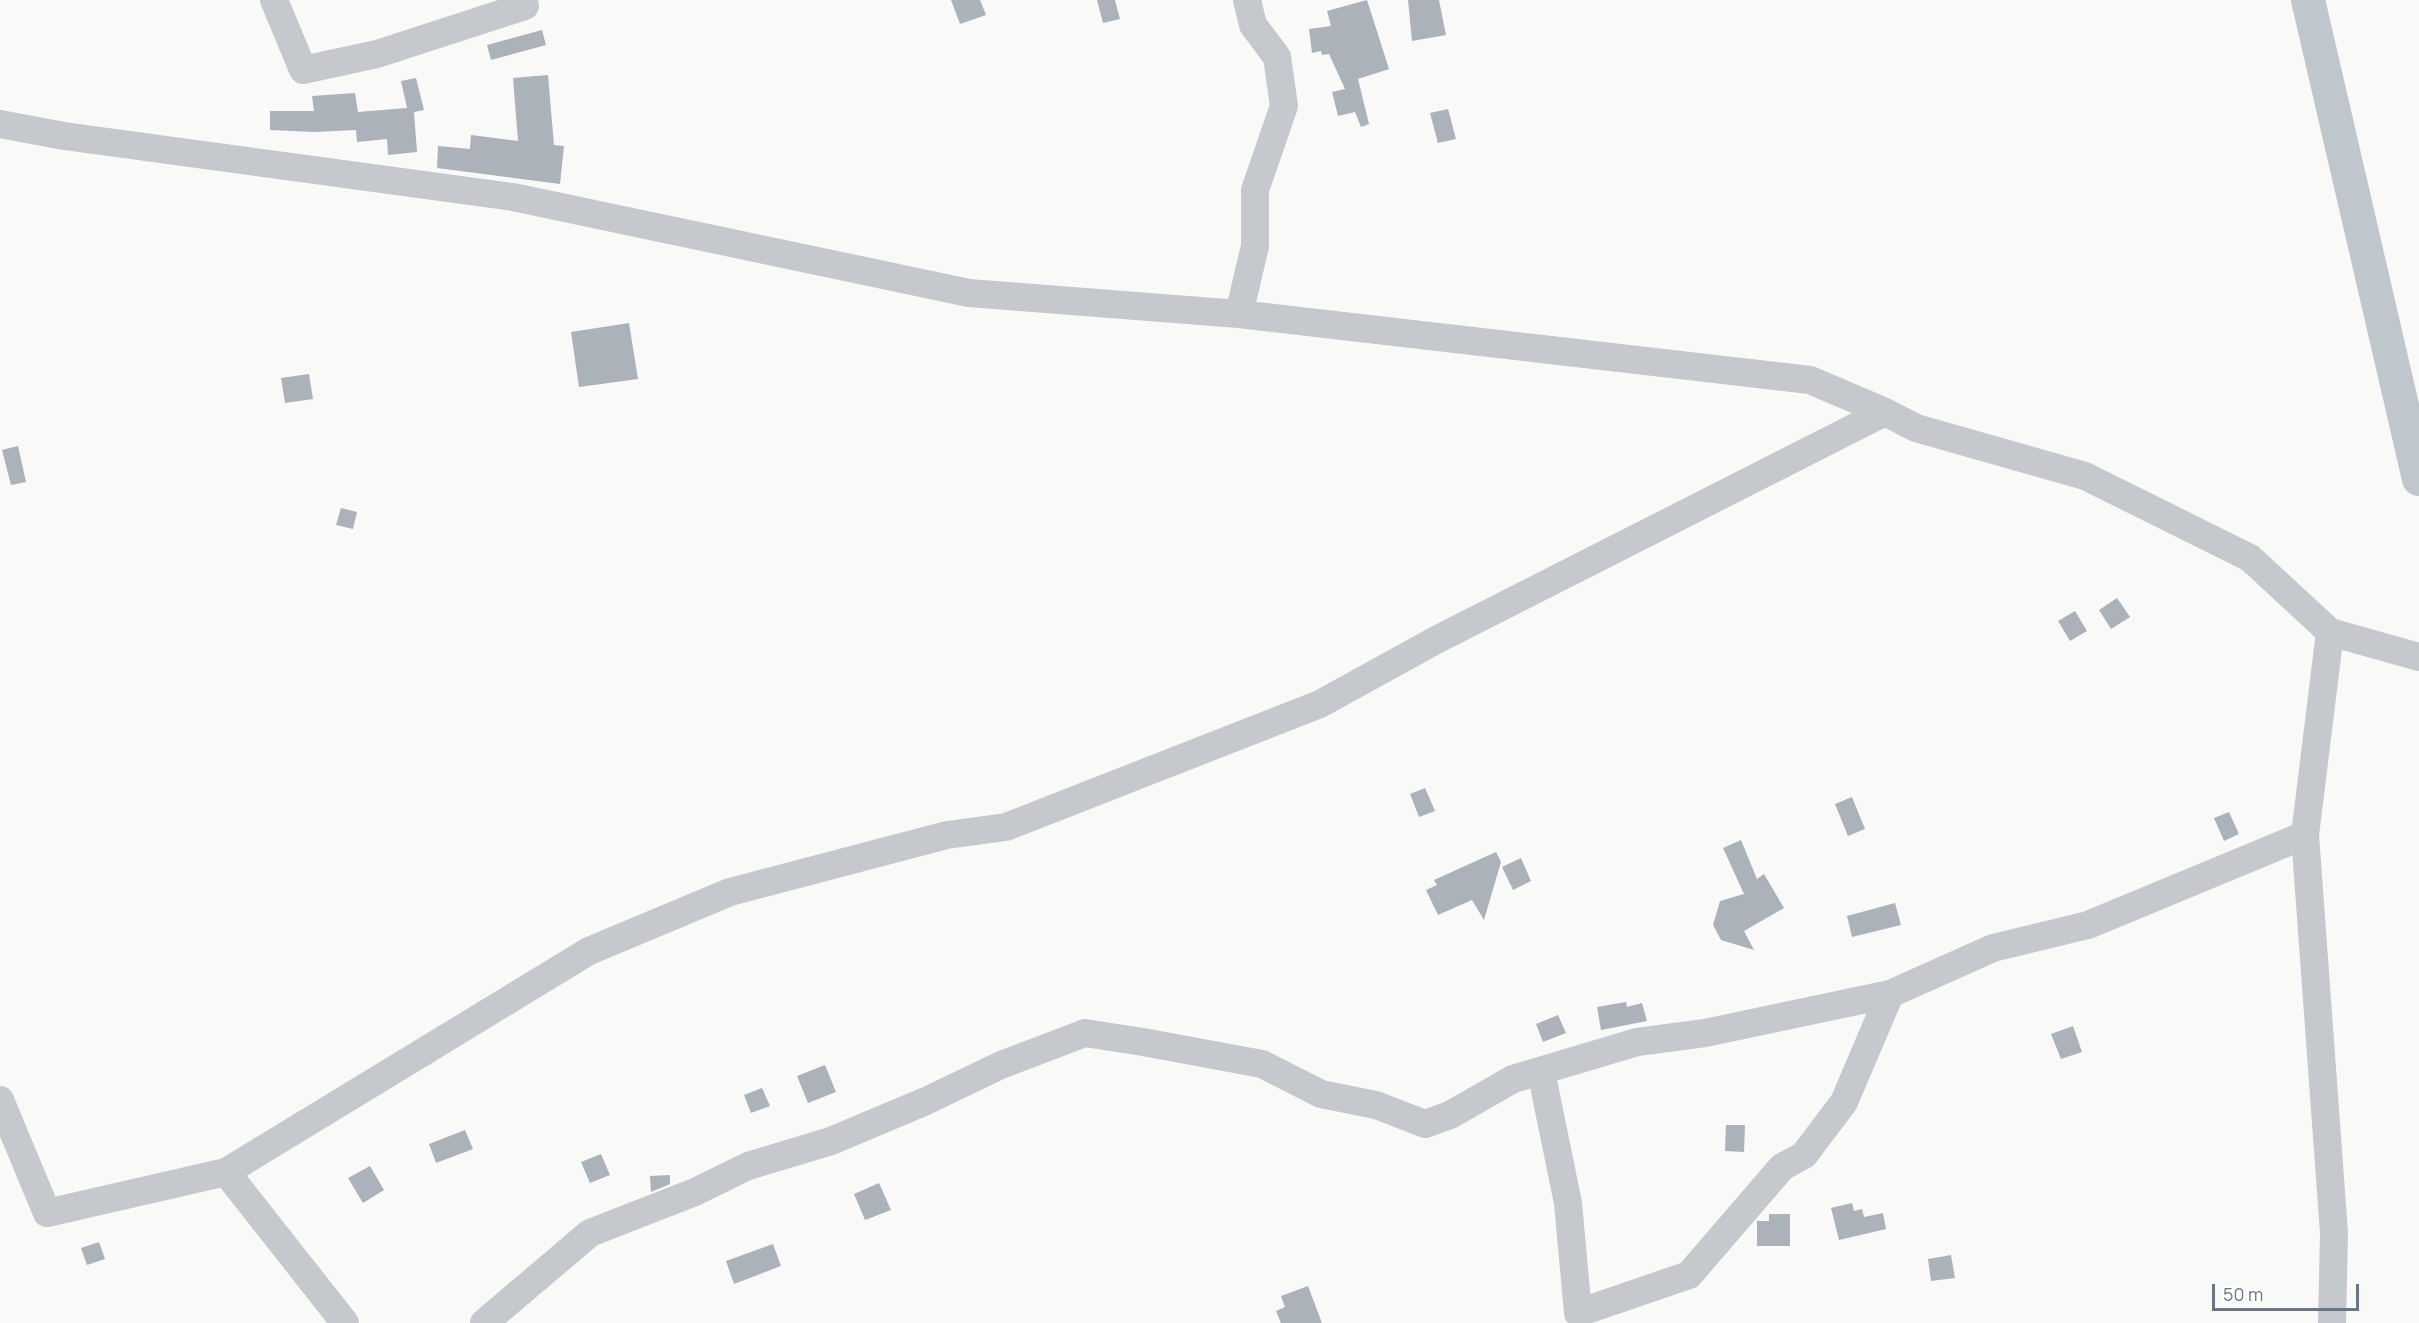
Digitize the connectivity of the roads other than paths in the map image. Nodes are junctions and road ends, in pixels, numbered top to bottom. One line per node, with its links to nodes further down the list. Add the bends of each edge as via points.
1 (274, 0): 3 (street, via 303,70 377,54)
2 (1247, 0): 5 (street, via 1253,25 1277,57 1284,106 1255,190 1255,246)
3 (527, 2)
4 (0, 124): 5 (street, via 513,197 969,293)
5 (1239, 314): 6 (street, via 1810,380)
6 (1885, 412): 7 (street, via 1916,428 2085,476 2250,558); 13 (street, via 1438,639 1320,704 1006,827 947,835 730,892 589,951)
7 (2330, 632): 8 (street); 9 (street)
8 (2419, 657)
9 (2305, 835): 10 (street, via 2088,925 1993,948); 16 (street, via 2334,1233)
10 (1890, 994): 11 (street, via 1706,1033 1637,1042); 11 (street, via 1844,1102 1804,1155 1782,1167 1689,1275 1578,1313 1568,1203)
11 (1541, 1071): 15 (street, via 1513,1079 1425,1125 1376,1105 1321,1094 1262,1064 1085,1033 1001,1065 831,1141 748,1166 695,1192 590,1233)
12 (0, 1100): 13 (street, via 47,1213)
13 (226, 1172): 14 (street)
14 (345, 1323)
15 (484, 1323)
16 (2332, 1323)

